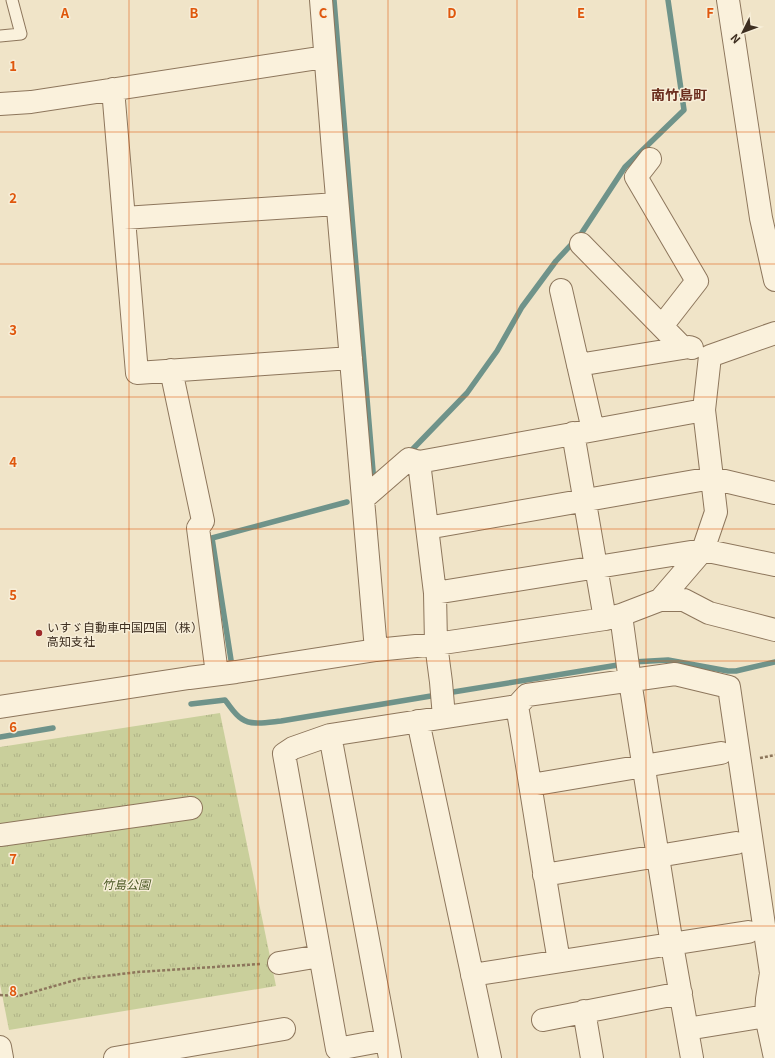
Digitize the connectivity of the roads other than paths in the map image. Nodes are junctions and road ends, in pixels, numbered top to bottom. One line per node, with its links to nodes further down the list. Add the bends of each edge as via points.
1 (12, 0): 4 (lane, via 21,34)
2 (321, 0): 5 (street)
3 (728, 0): 12 (street, via 761,218)
4 (0, 36)
5 (325, 57): 6 (street); 9 (street)
6 (113, 89): 7 (street, via 31,102); 10 (street)
7 (0, 104)
8 (650, 159): 14 (street, via 636,178 697,281)
9 (337, 204): 10 (street); 18 (street)
10 (124, 218): 20 (street, via 137,373)
11 (581, 244): 14 (street)
12 (775, 280)
13 (561, 290): 19 (street)
14 (662, 326): 16 (street)
15 (775, 333): 17 (street)
16 (683, 348): 17 (street, via 689,347); 19 (street)
17 (710, 356): 21 (street)
18 (351, 358): 20 (street); 26 (street)
19 (578, 365): 22 (street)
20 (171, 370): 38 (street, via 203,521 198,528)
21 (704, 410): 22 (street); 24 (street)
22 (583, 432): 23 (street); 27 (street)
23 (419, 462): 26 (street, via 409,459); 28 (street)
24 (712, 478): 25 (street); 27 (street); 29 (street, via 716,512)
25 (775, 493)
26 (363, 499): 37 (street)
27 (584, 500): 28 (street); 31 (street)
28 (427, 528): 32 (street)
29 (703, 550): 30 (street); 31 (street); 33 (street)
30 (775, 565)
31 (596, 567): 32 (street); 34 (street)
32 (435, 593): 36 (street)
33 (660, 600): 34 (street); 35 (street, via 684,600 708,613)
34 (613, 617): 36 (street); 39 (street, via 626,646)
35 (775, 630)
36 (436, 644): 37 (street); 42 (street)
37 (376, 650): 38 (street)
38 (217, 674): 41 (street)
39 (630, 679): 40 (street, via 527,696); 46 (street); 58 (street, via 675,674 729,687)
40 (517, 706): 42 (street); 47 (street)
41 (0, 708)
42 (443, 712): 43 (street)
43 (418, 721): 44 (street); 59 (street)
44 (330, 735): 55 (street, via 293,748 284,754); 67 (street)
45 (721, 753): 46 (street)
46 (644, 766): 47 (street); 51 (street)
47 (531, 785): 52 (street)
48 (191, 808): 49 (street)
49 (0, 835)
50 (736, 843): 51 (street)
51 (658, 855): 52 (street); 54 (street)
52 (544, 875): 56 (street)
53 (748, 932): 54 (street)
54 (672, 945): 56 (street); 60 (street)
55 (320, 956): 57 (street); 67 (street, via 337,1049)
56 (559, 961): 59 (street)
57 (279, 963)
58 (773, 972): 62 (street)
59 (472, 975): 71 (street)
60 (681, 992): 61 (street); 65 (street)
61 (584, 1011): 63 (street); 72 (street)
62 (766, 1016): 65 (street); 74 (street)
63 (543, 1020)
64 (284, 1030): 68 (street)
65 (687, 1030): 73 (street)
66 (0, 1048): 69 (street)
67 (388, 1049)
68 (144, 1056): 70 (street)
69 (2, 1058)
70 (116, 1058)
71 (490, 1058)
72 (592, 1058)
73 (692, 1058)
74 (775, 1058)

